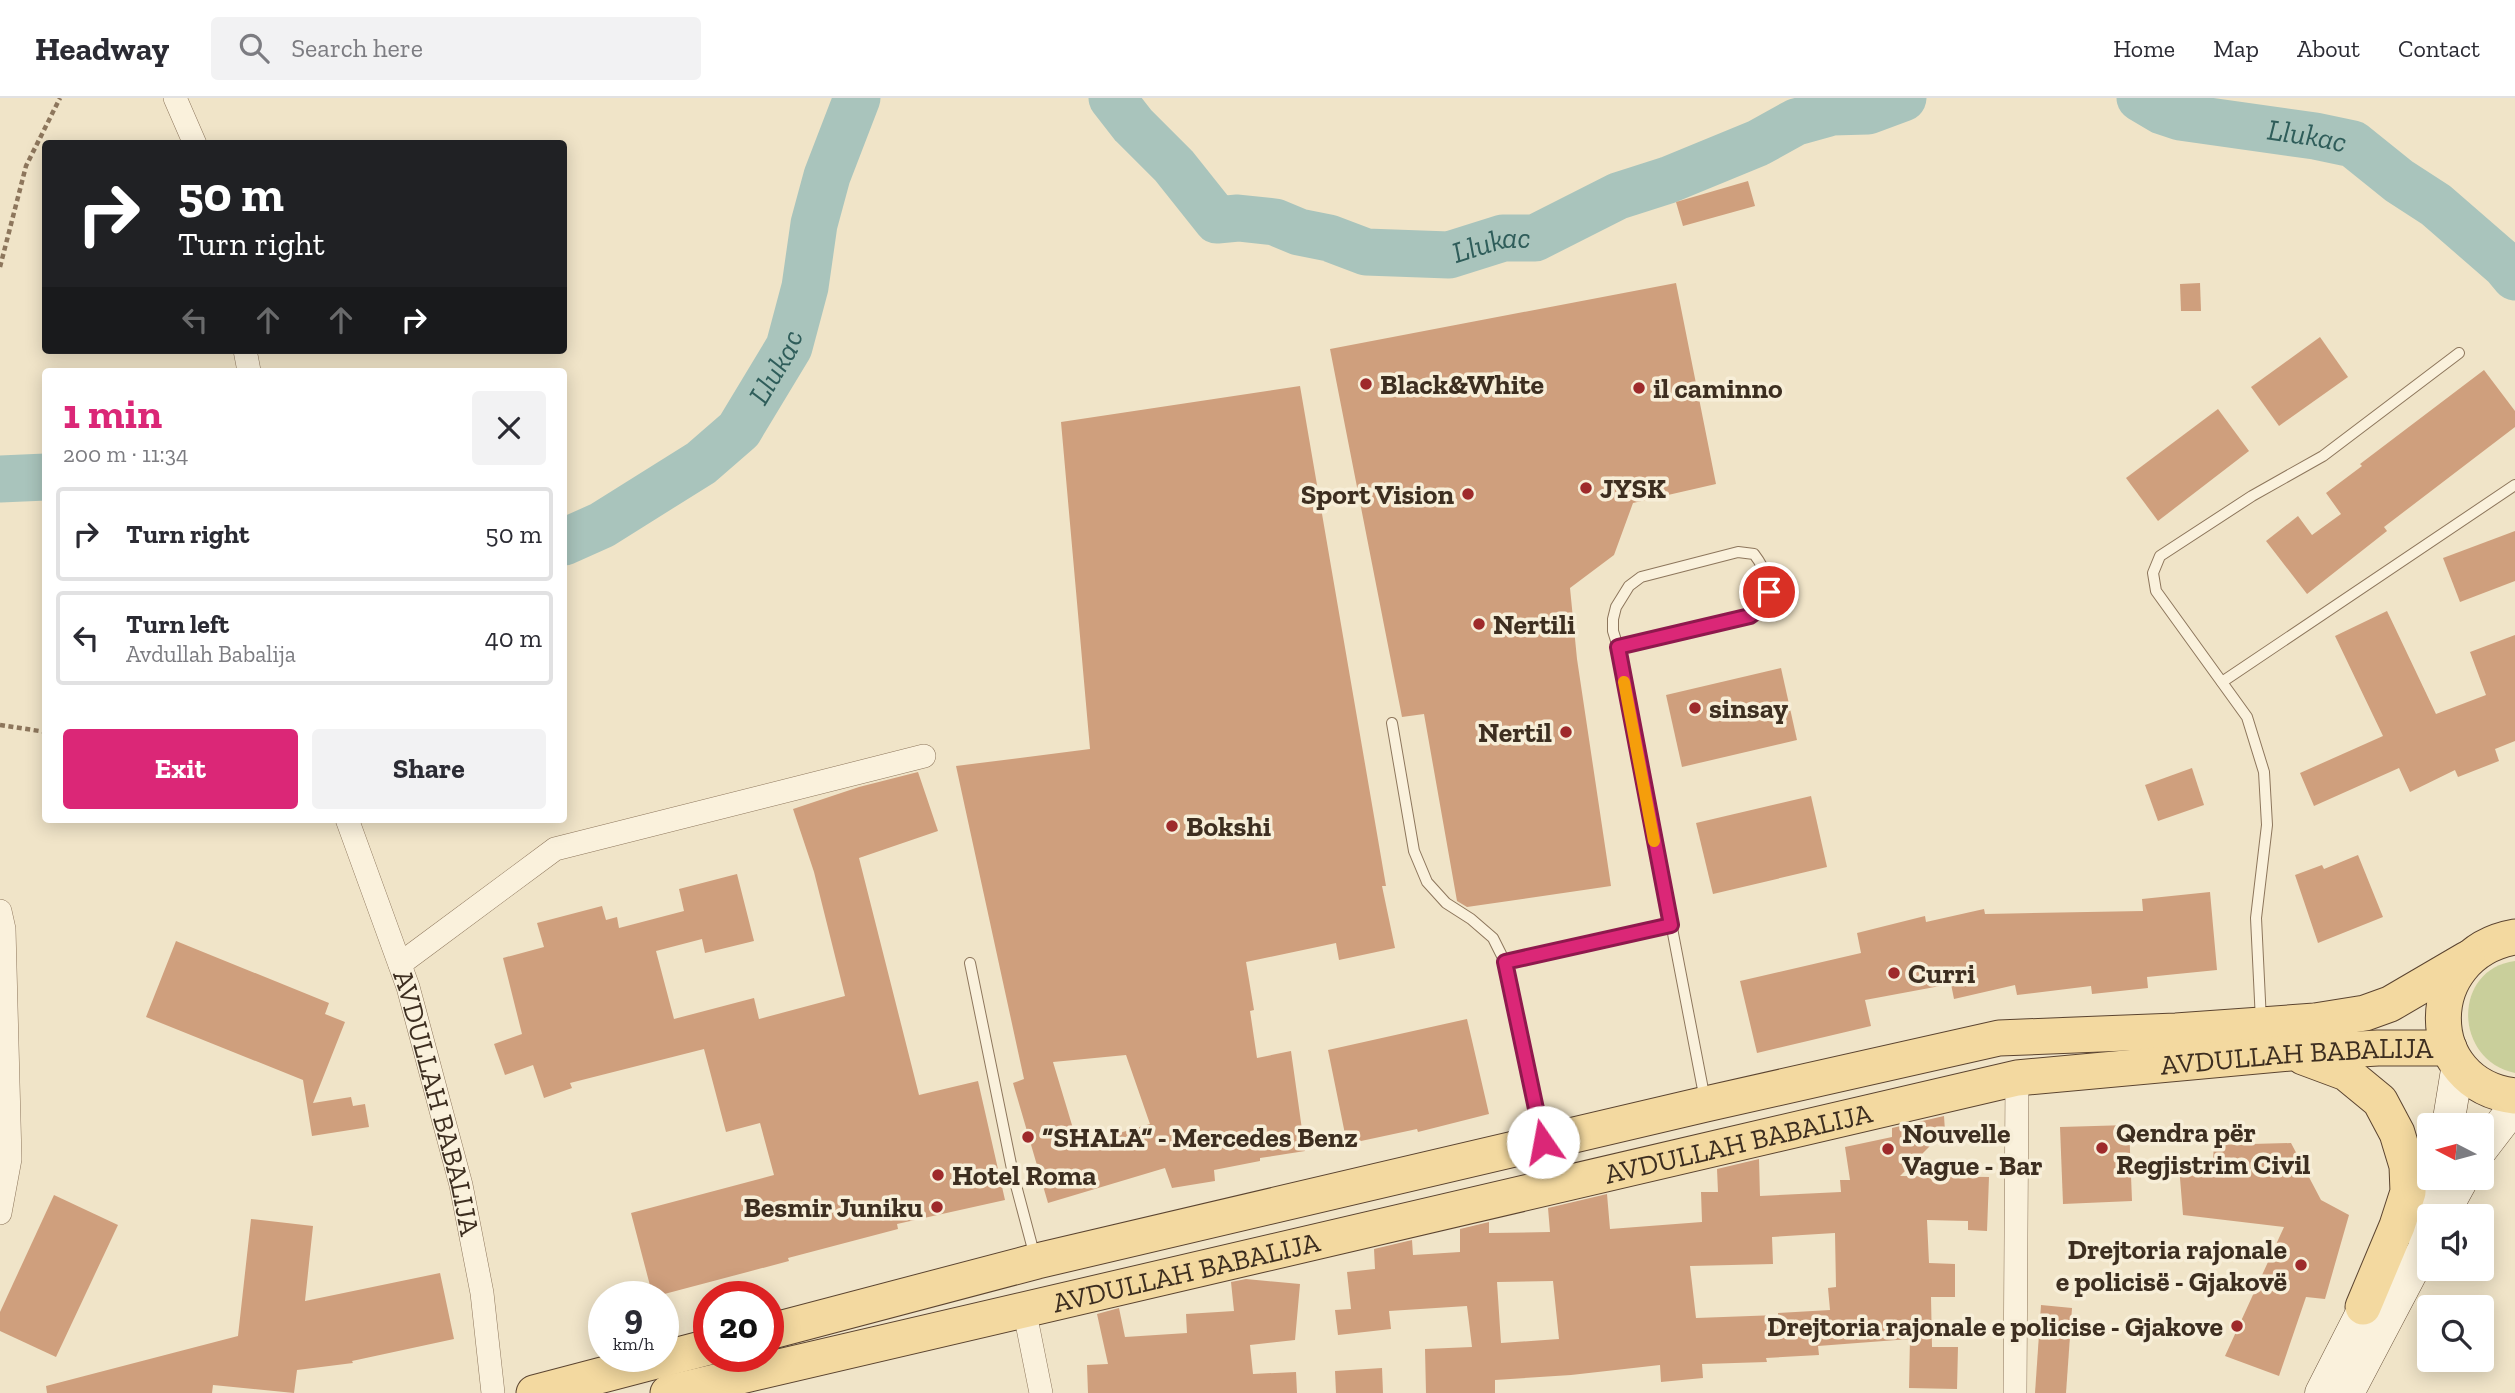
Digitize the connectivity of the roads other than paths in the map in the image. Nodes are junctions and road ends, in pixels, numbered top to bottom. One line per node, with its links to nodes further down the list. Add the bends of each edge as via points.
1 (175, 98): 2 (street)
2 (193, 140)
3 (2459, 353): 6 (lane, via 2323,456 2160,556 2153,573 2156,591)
4 (2515, 485): 6 (lane)
5 (1618, 647): 5 (lane, AVDULLAH BABALIJA, via 1613,631 1616,607 1641,577 1738,552 1754,554 1763,565 1769,592 1765,605 1750,616); 11 (lane, AVDULLAH BABALIJA)
6 (2222, 682): 17 (lane, via 2247,717 2264,772 2267,825 2256,918)
7 (1392, 723): 14 (lane, via 1414,851 1427,882 1446,903 1493,938)
8 (924, 756): 16 (street, via 555,849)
9 (348, 823): 16 (street, AVDULLAH BABALIJA)
10 (0, 911): 28 (street, via 10,1158)
11 (1671, 925): 14 (lane); 22 (lane, AVDULLAH BABALIJA)
12 (2510, 935): 13 (main road, AVDULLAH BABALIJA)
13 (2467, 959): 17 (main road, AVDULLAH BABALIJA, via 2390,1004 2365,1013); 19 (main road, via 2446,992 2443,1011 2444,1030)
14 (1505, 962): 26 (lane)
15 (970, 963): 29 (lane, AVDULLAH BABALIJA, via 1013,1174)
16 (400, 964): 35 (street, AVDULLAH BABALIJA, via 461,1185 482,1293)
17 (2261, 1025): 22 (main road, AVDULLAH BABALIJA, via 1999,1038)
18 (2290, 1053): 19 (main road, AVDULLAH BABALIJA, via 2378,1048); 20 (main road, AVDULLAH BABALIJA); 31 (main road, via 2346,1073 2380,1101 2407,1166 2408,1192 2398,1226)
19 (2454, 1056): 21 (main road, via 2471,1078); 24 (main road)
20 (2017, 1078): 32 (main road, AVDULLAH BABALIJA); 39 (street)
21 (2515, 1096)
22 (1706, 1104): 26 (main road, AVDULLAH BABALIJA)
23 (2515, 1106): 25 (main road)
24 (2449, 1113)
25 (2494, 1133)
26 (1543, 1142): 29 (main road, AVDULLAH BABALIJA)
27 (2425, 1190): 31 (main road)
28 (0, 1213)
29 (1037, 1261): 33 (main road, AVDULLAH BABALIJA)
30 (2417, 1262): 41 (main road)
31 (2363, 1307): 40 (main road)
32 (1024, 1308): 37 (main road, AVDULLAH BABALIJA); 38 (street)
33 (784, 1328)
34 (693, 1351): 36 (main road)
35 (493, 1393)
36 (534, 1393)
37 (668, 1393)
38 (1041, 1393)
39 (2015, 1393)
40 (2320, 1393)
41 (2348, 1393)

